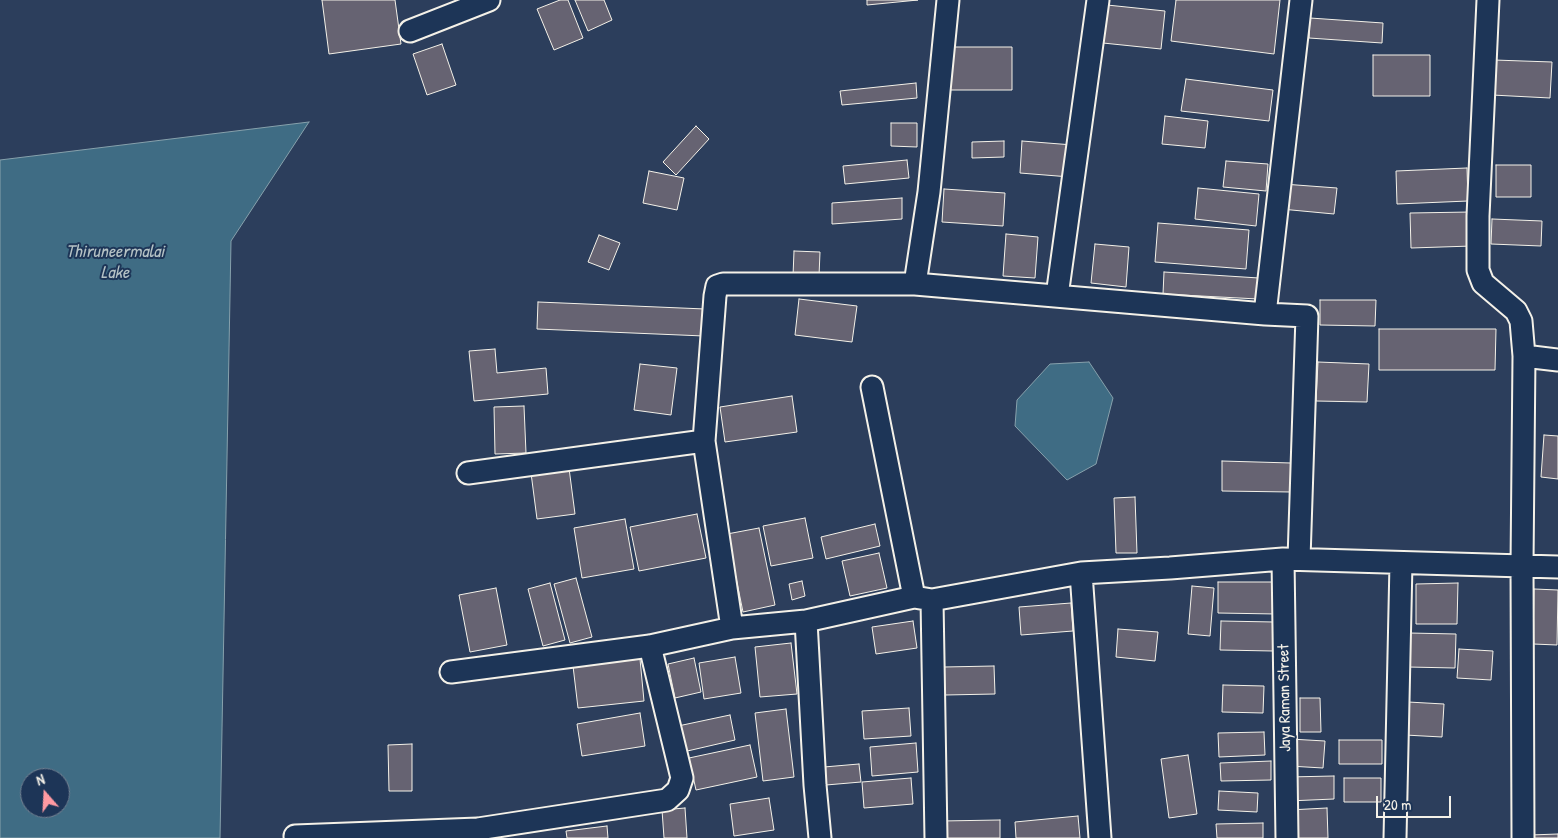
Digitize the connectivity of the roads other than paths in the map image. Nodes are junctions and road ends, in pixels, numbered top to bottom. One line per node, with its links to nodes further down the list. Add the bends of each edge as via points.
1 (490, 0): 6 (street)
2 (948, 0): 7 (street, via 929,192)
3 (1098, 0): 8 (street)
4 (1301, 0): 9 (street)
5 (1488, 0): 10 (street, via 1478,270 1483,283 1516,311)
6 (410, 31)
7 (915, 284): 8 (street); 13 (street, via 717,286)
8 (1057, 296): 9 (street)
9 (1265, 314): 15 (street, Jaya Raman Street, via 1307,316)
10 (1524, 356): 11 (street); 17 (street)
11 (1558, 360)
12 (872, 387): 20 (street)
13 (704, 441): 14 (street); 22 (street)
14 (468, 474)
15 (1291, 559): 16 (street); 19 (street); 30 (street, Jaya Raman Street)
16 (1401, 563): 17 (street); 31 (street)
17 (1522, 565): 18 (street); 32 (street)
18 (1558, 567)
19 (1081, 573): 20 (street); 29 (street)
20 (923, 598): 21 (street); 28 (street)
21 (806, 620): 22 (street); 27 (street)
22 (732, 628): 23 (street)
23 (650, 646): 24 (street); 25 (street, via 682,778 678,790 668,800)
24 (451, 672)
25 (478, 833): 26 (street)
26 (295, 836)
27 (820, 838)
28 (936, 838)
29 (1100, 838)
30 (1287, 838)
31 (1395, 838)
32 (1523, 838)

